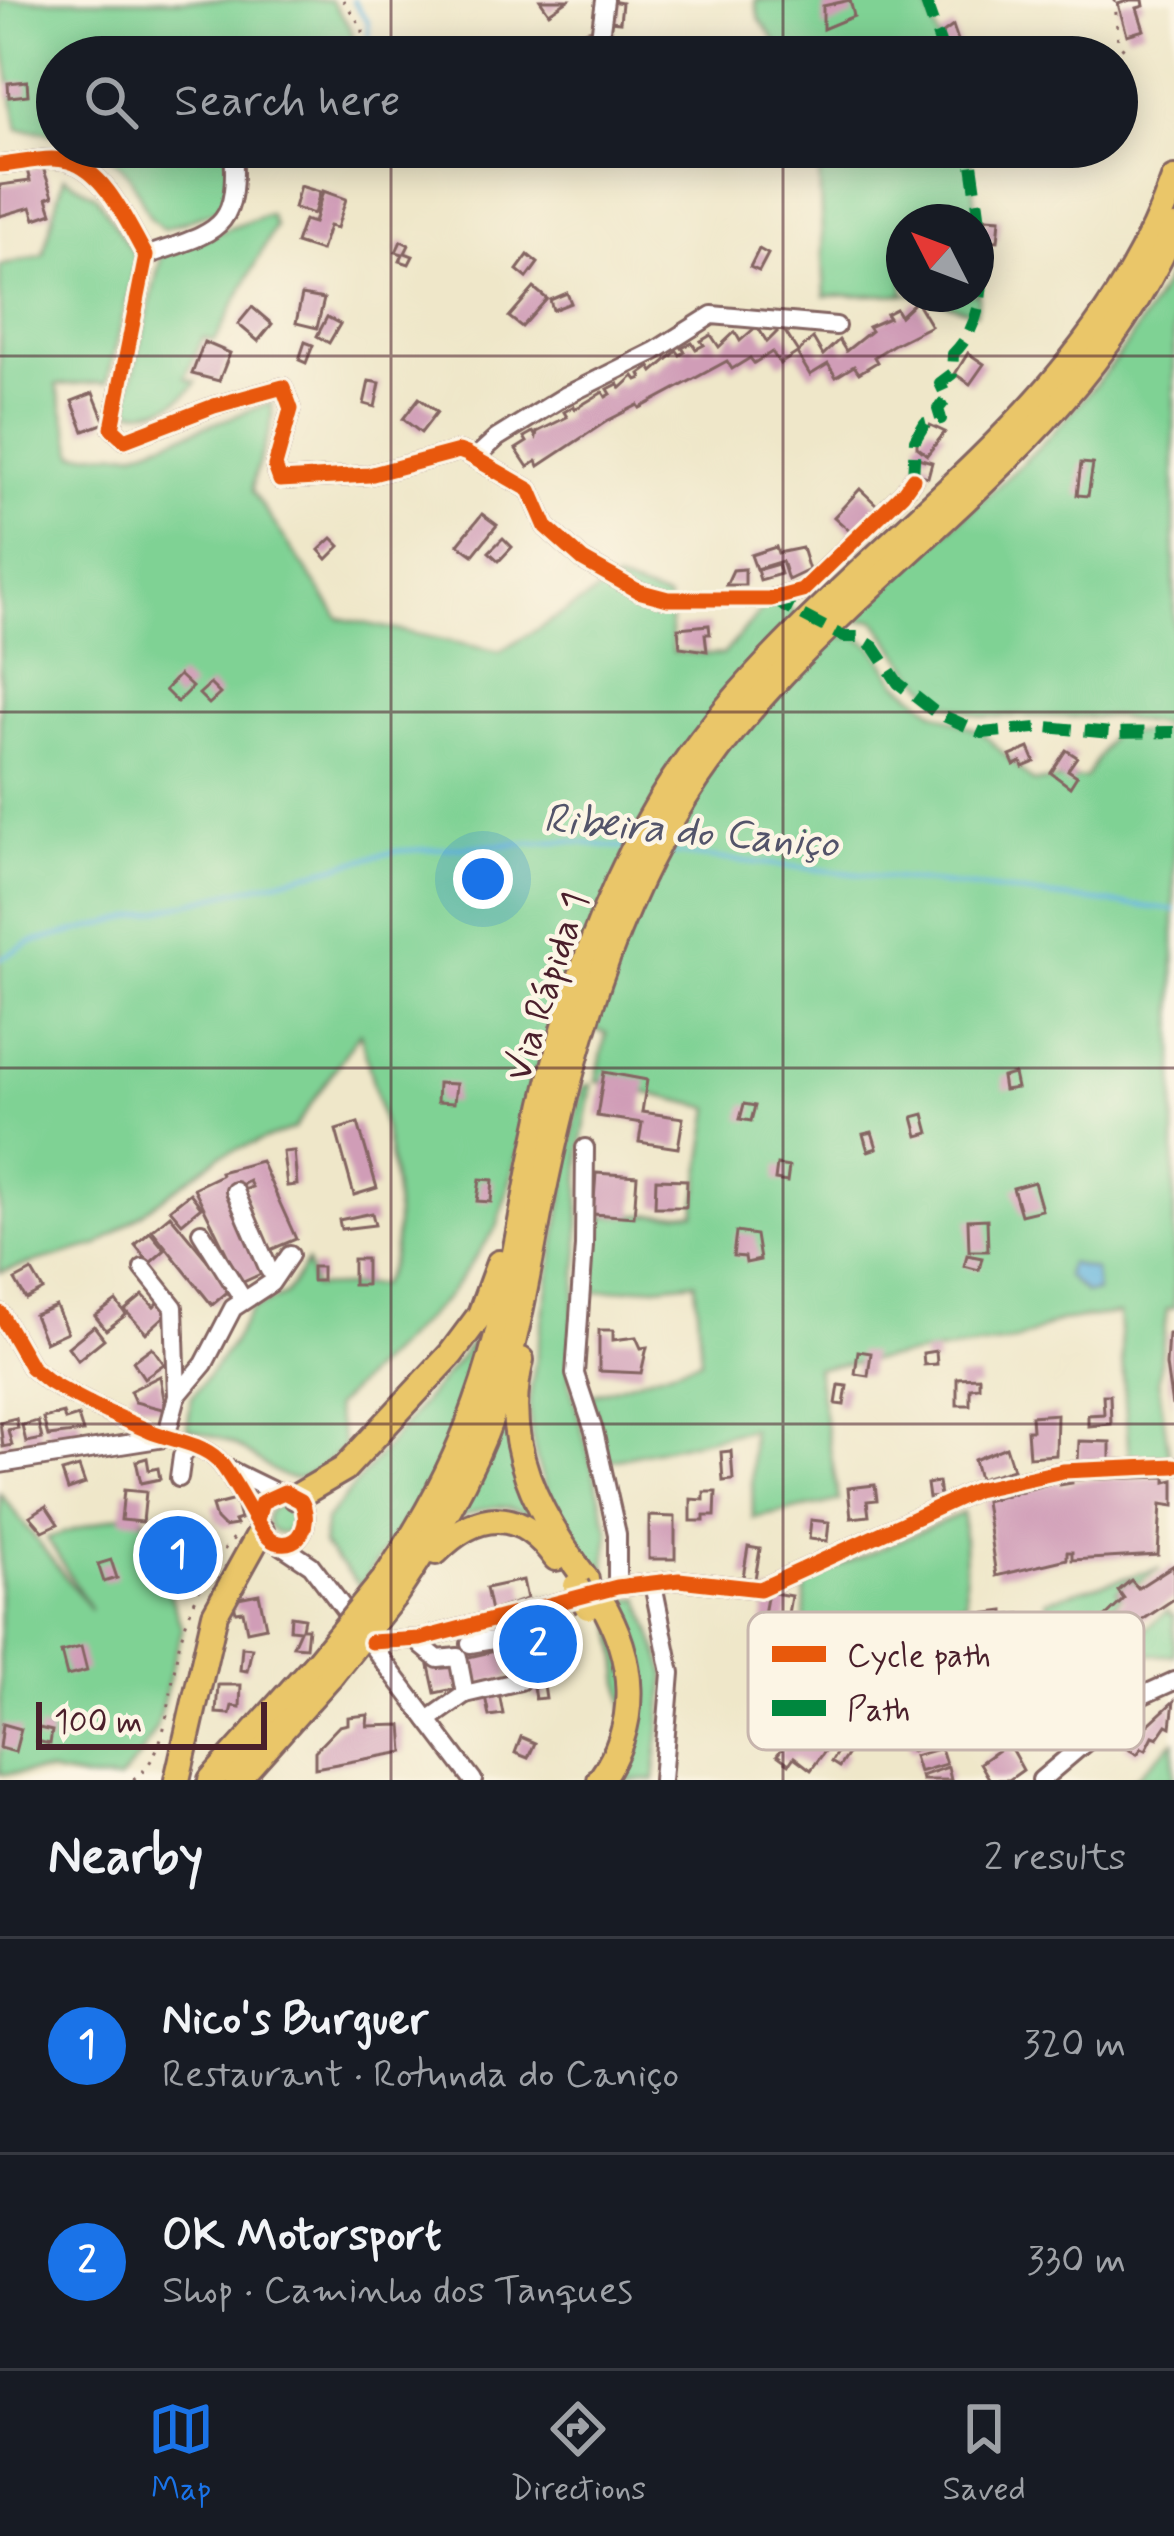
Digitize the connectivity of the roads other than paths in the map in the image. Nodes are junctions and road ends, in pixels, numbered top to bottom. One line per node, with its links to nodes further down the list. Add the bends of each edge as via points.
1 (605, 0): 2 (street)
2 (600, 36)
3 (36, 161): 4 (street)
4 (1, 162)
5 (81, 168): 9 (street, via 116,204)
6 (234, 168): 9 (street, via 236,192 212,233)
7 (1174, 179): 13 (highway, Via Rápida 1, via 1117,301 1053,386)
8 (1174, 228): 13 (highway, Via Rápida 1, via 1133,310 1069,396)
9 (146, 256): 11 (street, via 112,428 125,440 283,387 291,409 275,466 280,480 369,475 459,451)
10 (836, 326): 11 (street, via 712,315 565,396)
11 (475, 458): 12 (street, via 530,490 546,527 583,560 668,599 771,599 802,591)
12 (913, 479)
13 (824, 616): 14 (highway, Via Rápida 1, via 717,718 660,802 599,926)
14 (560, 1077): 15 (highway, Via Rápida 1); 18 (highway, Via Rápida 1)
15 (538, 1135): 32 (highway, via 517,1177 480,1315 344,1469); 37 (highway, Via Rápida 1, via 477,1402)
16 (585, 1148): 38 (street, via 574,1374 617,1534)
17 (235, 1191): 22 (street)
18 (540, 1209): 37 (highway, Via Rápida 1, via 494,1410 469,1473); 38 (highway, via 548,1238 517,1378 516,1433 529,1487)
19 (201, 1232): 23 (street)
20 (290, 1256): 22 (street)
21 (143, 1268): 25 (street, via 174,1306)
22 (275, 1273): 23 (street)
23 (243, 1299): 25 (street)
24 (0, 1313): 26 (street, via 48,1382)
25 (177, 1396): 26 (street)
26 (166, 1437): 27 (street); 28 (street)
27 (191, 1445): 30 (street); 31 (street)
28 (0, 1464)
29 (1174, 1466): 36 (street, via 1063,1471 976,1490 760,1589)
30 (225, 1468): 32 (street); 33 (street)
31 (179, 1478)
32 (287, 1495): 33 (street, via 262,1502); 34 (street, via 308,1517)
33 (259, 1531): 34 (street); 35 (street); 49 (highway, via 215,1614)
34 (302, 1534): 35 (street)
35 (311, 1565): 41 (street)
36 (653, 1584): 38 (street); 55 (street, via 670,1673)
37 (393, 1588): 38 (highway, via 458,1530 494,1520 532,1532); 43 (highway, Via Rápida 1, bridge)
38 (594, 1592): 39 (street); 53 (highway, via 615,1711); 54 (highway, via 625,1654 630,1690 624,1734)
39 (477, 1626): 40 (street); 42 (street)
40 (420, 1639): 41 (street); 42 (street, via 438,1659)
41 (371, 1642): 47 (street)
42 (464, 1651): 45 (street); 45 (street, via 510,1637 520,1682)
43 (325, 1667): 50 (highway, Via Rápida 1); 51 (highway, Via Rápida 1)
44 (1174, 1681): 46 (street)
45 (465, 1694): 47 (street)
46 (1144, 1694)
47 (428, 1720): 52 (street)
48 (1076, 1750): 56 (street)
49 (177, 1780)
50 (211, 1780)
51 (237, 1780)
52 (473, 1780)
53 (581, 1780)
54 (600, 1780)
55 (662, 1780)
56 (1041, 1780)

